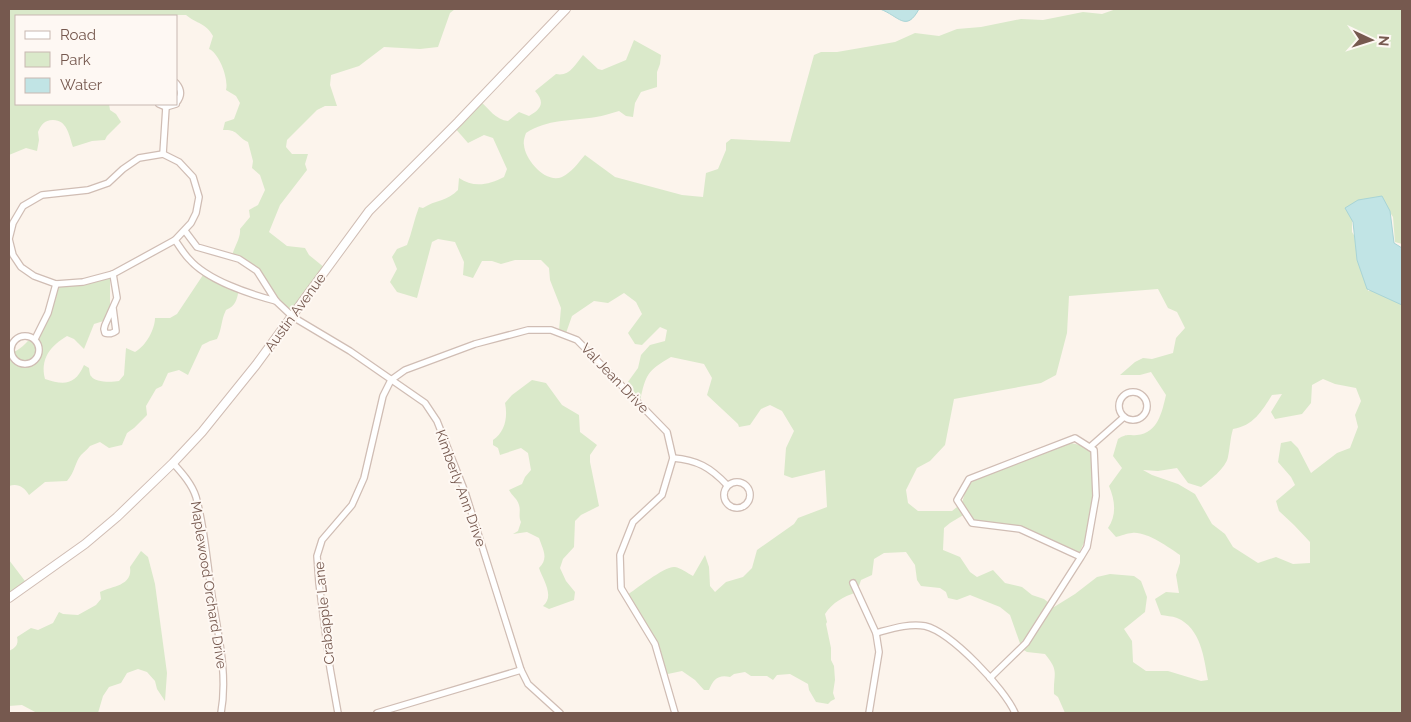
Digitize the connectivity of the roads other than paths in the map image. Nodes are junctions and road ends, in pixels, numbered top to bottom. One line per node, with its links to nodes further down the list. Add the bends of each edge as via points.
1 (566, 9): 14 (street, Austin Avenue, via 369,211)
2 (178, 86): 3 (street, via 181,90)
3 (178, 100)
4 (161, 105): 6 (street)
5 (171, 105): 6 (street)
6 (166, 107): 7 (street)
7 (163, 154): 8 (street, via 179,162 194,177 199,197 196,213); 11 (street, via 139,158 108,183 88,190 42,195 23,206 11,230 13,256 34,276)
8 (185, 231): 9 (street); 12 (street, via 197,246 239,259 257,271)
9 (175, 240): 10 (street); 12 (street, via 190,260 209,275)
10 (113, 274): 11 (street, via 82,282); 13 (street, via 117,298)
11 (56, 284): 15 (street, via 48,313)
12 (276, 301): 14 (street, Kimberly Ann Drive)
13 (113, 308)
14 (293, 316): 16 (street, Kimberly Ann Drive); 20 (street, Austin Avenue, via 228,400)
15 (35, 339): 15 (street, via 17,338 12,346 14,359 22,364 35,360 39,352)
16 (391, 380): 19 (street, Val Jean Drive, via 405,370 475,344 528,330 551,330 577,340 667,432); 26 (street, Kimberly Ann Drive, via 425,404 437,421 465,492); 29 (street, Crabapple Lane, via 383,396 364,478 352,505 322,540 317,556)
17 (1124, 417): 17 (street, via 1137,420 1145,414 1148,405 1141,393 1126,392 1120,399 1119,409); 18 (street)
18 (1090, 447): 22 (street, via 1094,450 1096,496 1087,547); 22 (street, via 1075,438 969,479 956,500 972,523 1020,529)
19 (673, 458): 21 (street, via 696,462); 32 (street, Val Jean Drive, via 662,495 633,522 620,555 621,588 655,644)
20 (173, 463): 24 (street, Austin Avenue, via 85,544); 28 (street, Maplewood Orchard Drive, via 196,496 221,652 224,696)
21 (727, 485): 21 (street, via 723,493 728,505 739,508 747,503 750,495 747,486 740,482)
22 (1081, 557): 27 (street, via 1026,643)
23 (853, 583): 25 (street)
24 (9, 598)
25 (876, 633): 27 (street, via 906,626 926,626 962,650); 33 (street, via 879,652)
26 (521, 670): 30 (street); 31 (street, Kimberly Ann Drive, via 528,684)
27 (990, 678): 34 (street)
28 (221, 713)
29 (338, 713)
30 (377, 713)
31 (560, 713)
32 (675, 713)
33 (868, 713)
34 (1015, 713)

